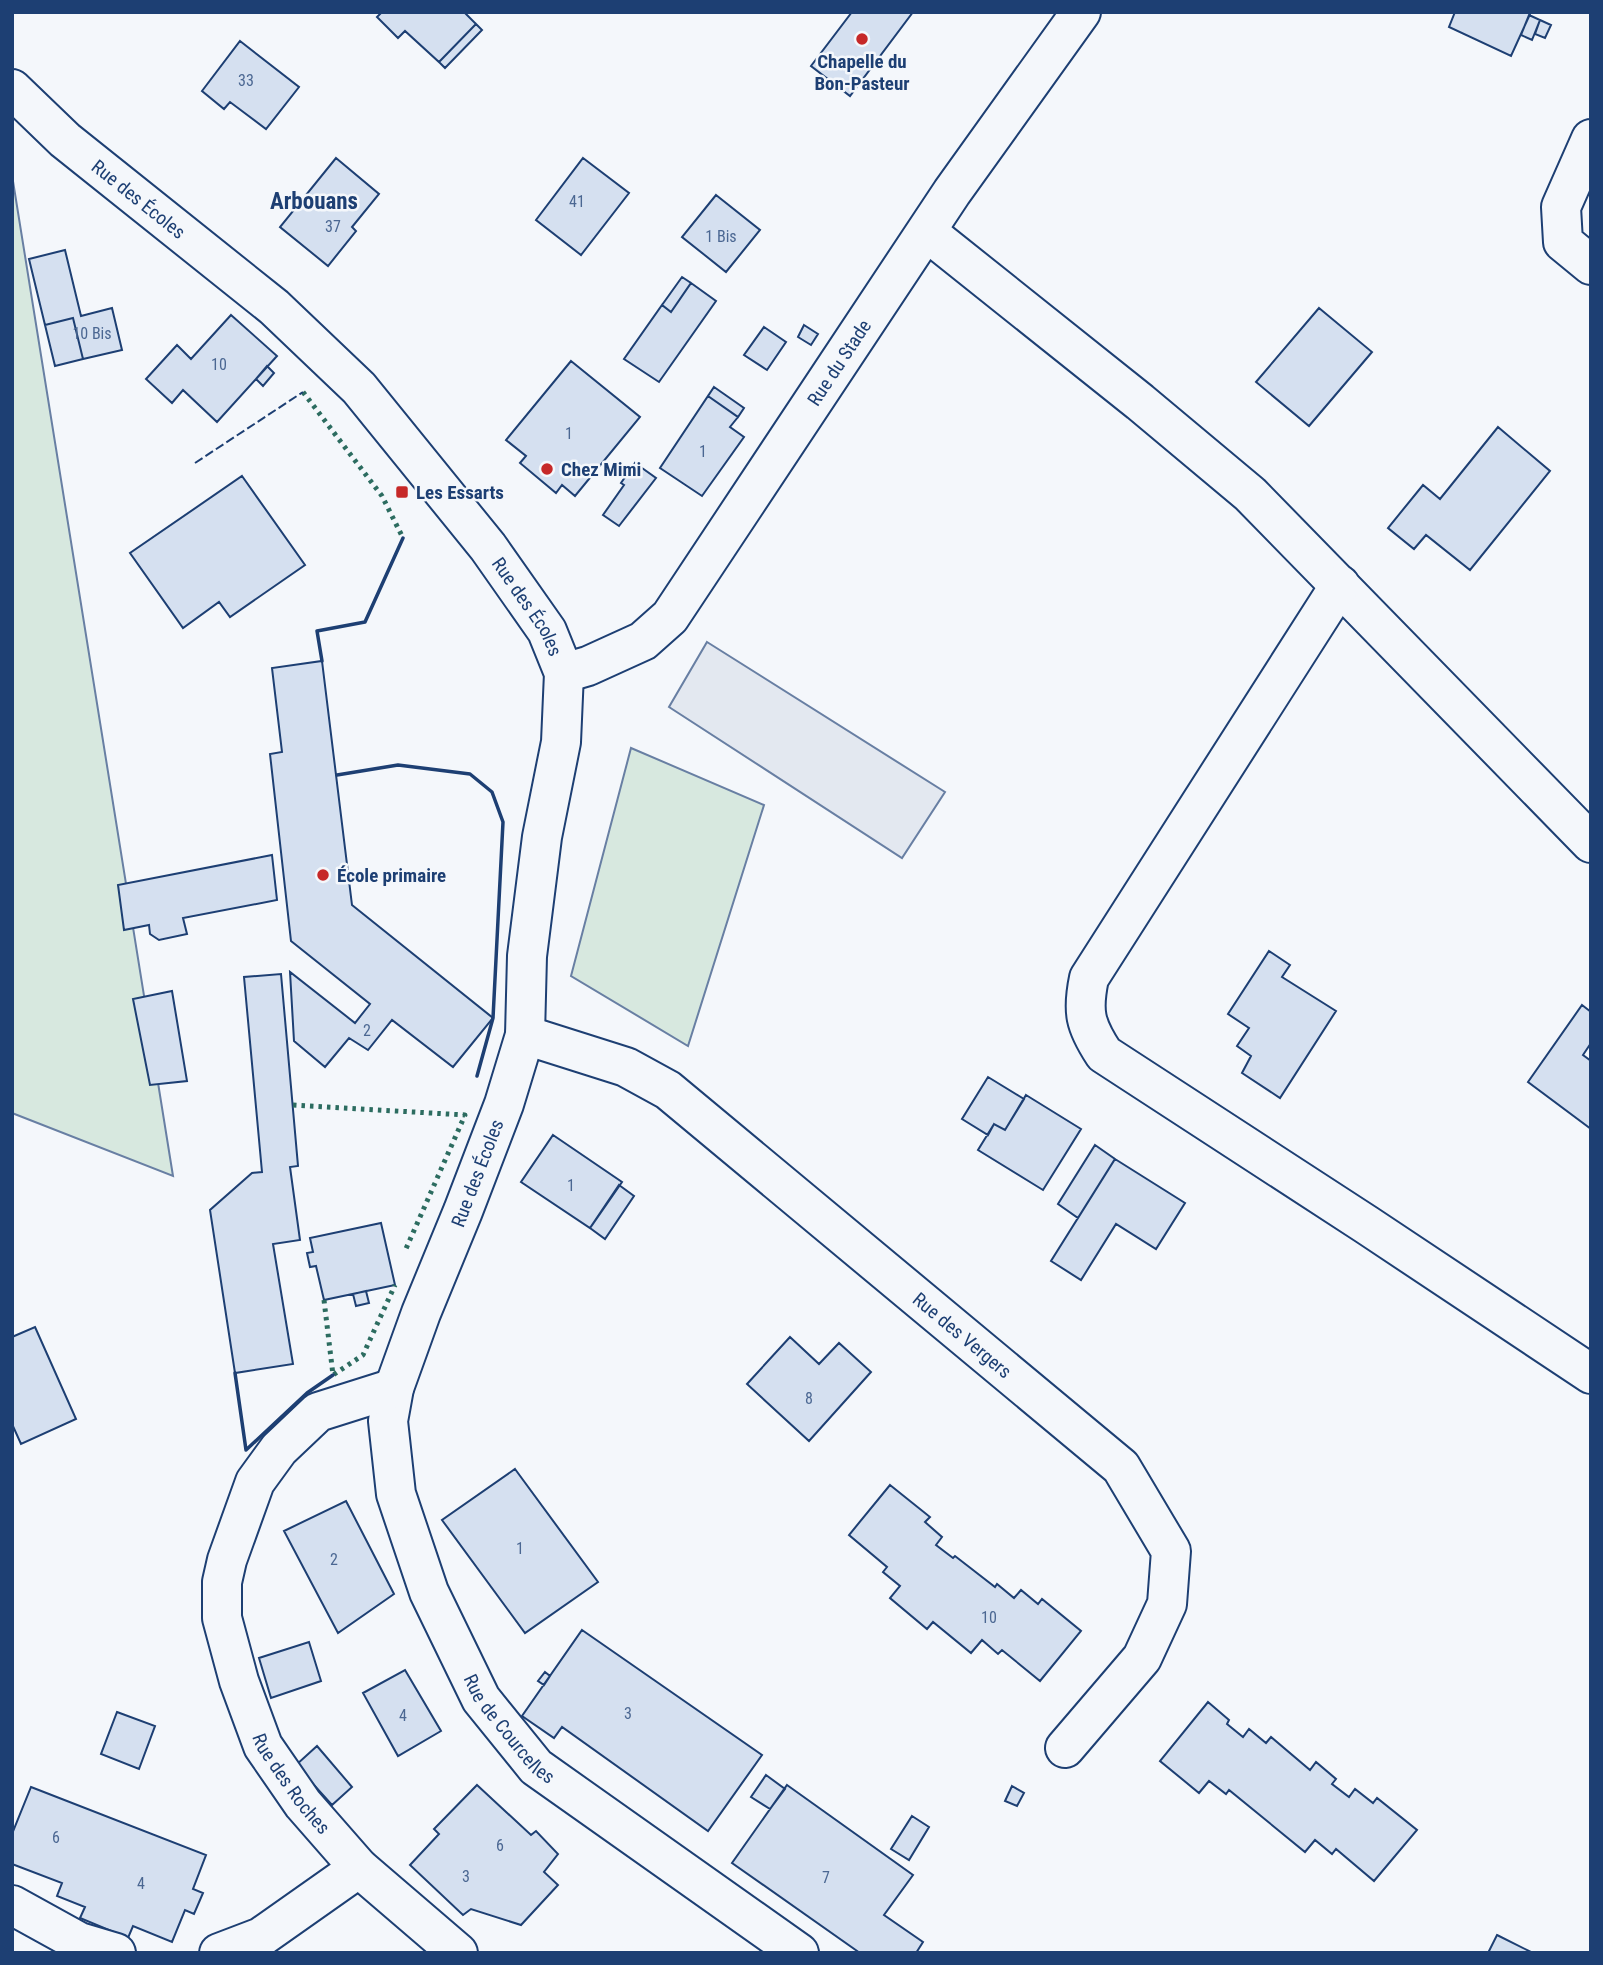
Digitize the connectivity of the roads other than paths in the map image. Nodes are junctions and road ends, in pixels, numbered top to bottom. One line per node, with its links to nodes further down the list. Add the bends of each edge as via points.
1 (1081, 12): 4 (street, Rue du Stade)
2 (12, 89): 7 (street, Rue des Écoles, via 65,140 274,307 359,388 488,547 547,631)
3 (1591, 139): 5 (street, via 1560,207 1563,242)
4 (927, 232): 6 (street, via 1251,494); 7 (street, Rue du Stade, via 670,617 643,641)
5 (1591, 265)
6 (1340, 585): 8 (street); 10 (street, via 1089,978 1084,1004 1089,1030 1104,1054)
7 (564, 673): 9 (street, Rue des Écoles, via 561,742 542,837 527,956)
8 (1591, 843)
9 (526, 1035): 11 (street, Rue des Écoles, via 504,1104); 12 (street, Rue des Vergers, via 626,1067 668,1090 1121,1467 1171,1551 1167,1604 1142,1658)
10 (1591, 1374)
11 (394, 1388): 13 (street, Rue des Roches, via 318,1412 279,1449 255,1482 222,1582 222,1618 263,1746 303,1804); 18 (street, Rue de Courcelles, via 388,1422 396,1494 429,1592 481,1699 536,1767)
12 (1065, 1748)
13 (359, 1868): 16 (street, via 261,1937); 17 (street, Rue des Roches)
14 (12, 1905): 15 (street, via 79,1942)
15 (116, 1953)
16 (219, 1953)
17 (458, 1953)
18 (799, 1953)

